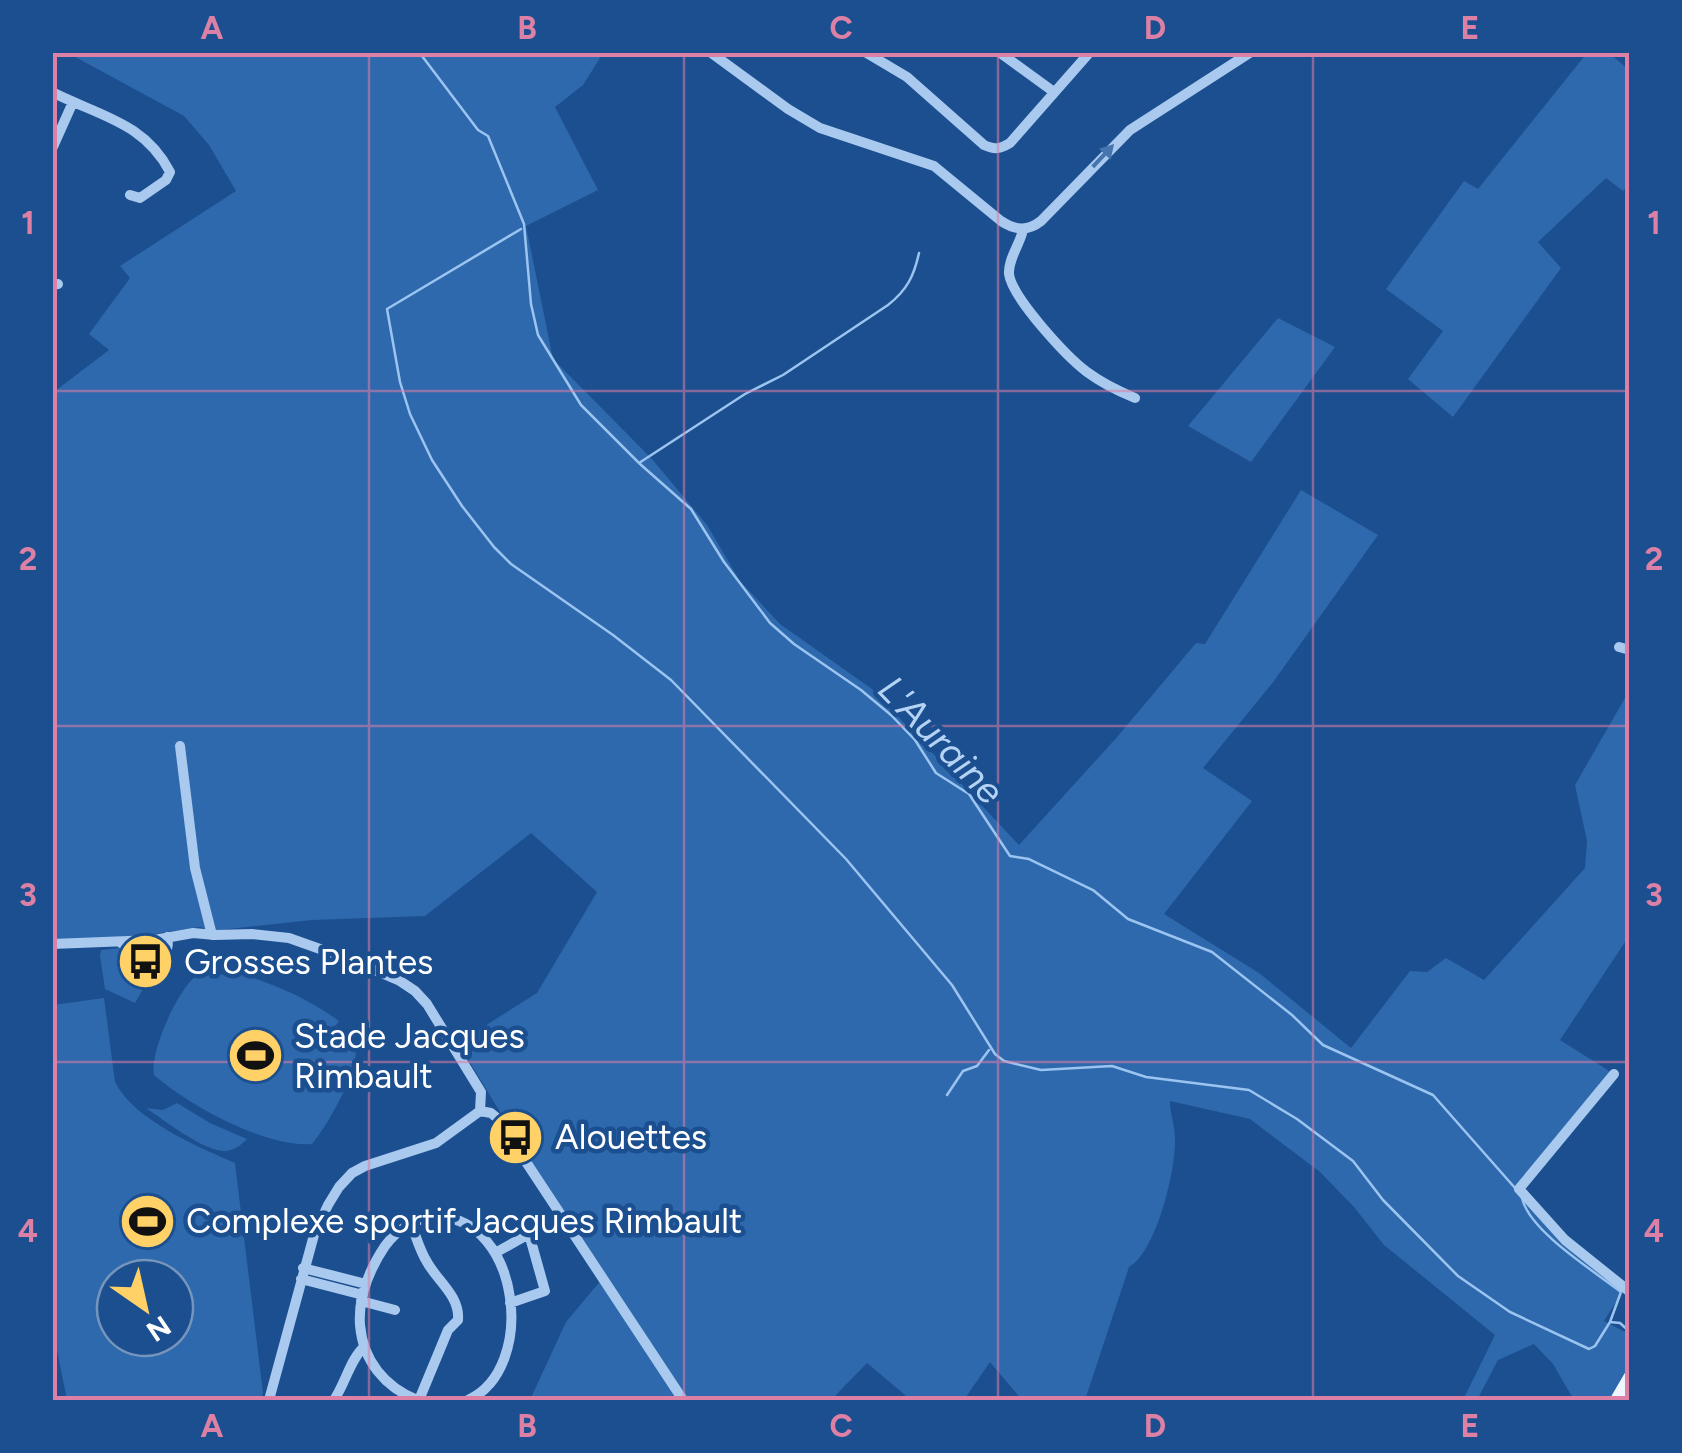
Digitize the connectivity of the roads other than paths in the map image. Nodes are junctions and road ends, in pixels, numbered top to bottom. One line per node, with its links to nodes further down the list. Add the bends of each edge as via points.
1 (710, 52): 11 (street, via 820,128 934,166 1001,221)
2 (865, 52): 7 (street, via 907,77 993,149 1010,144)
3 (1000, 52): 7 (street)
4 (1090, 52): 7 (street)
5 (1252, 52): 11 (street, one-way to 5, via 1041,221 1130,130)
6 (52, 92): 8 (street)
7 (1054, 92)
8 (73, 102): 9 (street); 10 (street, via 129,126 164,162 166,180 140,198)
9 (52, 149)
10 (130, 195)
11 (1023, 230): 12 (street, via 1009,268 1014,289 1071,358)
12 (1135, 398)
13 (180, 746): 14 (street, via 195,868)
14 (212, 935): 15 (street); 19 (street, via 289,938 400,981 427,1004 481,1092)
15 (167, 938): 16 (street); 16 (street, via 167,951 154,959)
16 (120, 942): 17 (street)
17 (52, 944)
18 (1614, 1074): 23 (street, via 1519,1189 1565,1240)
19 (480, 1111): 22 (street, via 436,1143 346,1179 328,1204); 33 (street, via 497,1118)
20 (411, 1224): 21 (street, via 457,1220 481,1234); 24 (street, via 389,1241); 32 (street, via 459,1310)
21 (495, 1253): 25 (street); 25 (street, via 530,1234 545,1291)
22 (302, 1274): 24 (street); 30 (street)
23 (1630, 1292)
24 (363, 1293): 26 (street); 27 (street)
25 (510, 1302): 29 (street, via 506,1355)
26 (396, 1310)
27 (364, 1347): 31 (street); 32 (street, via 388,1384)
28 (1630, 1376): 34 (main road)
29 (475, 1399)
30 (268, 1400)
31 (334, 1400)
32 (418, 1400)
33 (683, 1400)
34 (1616, 1400)

